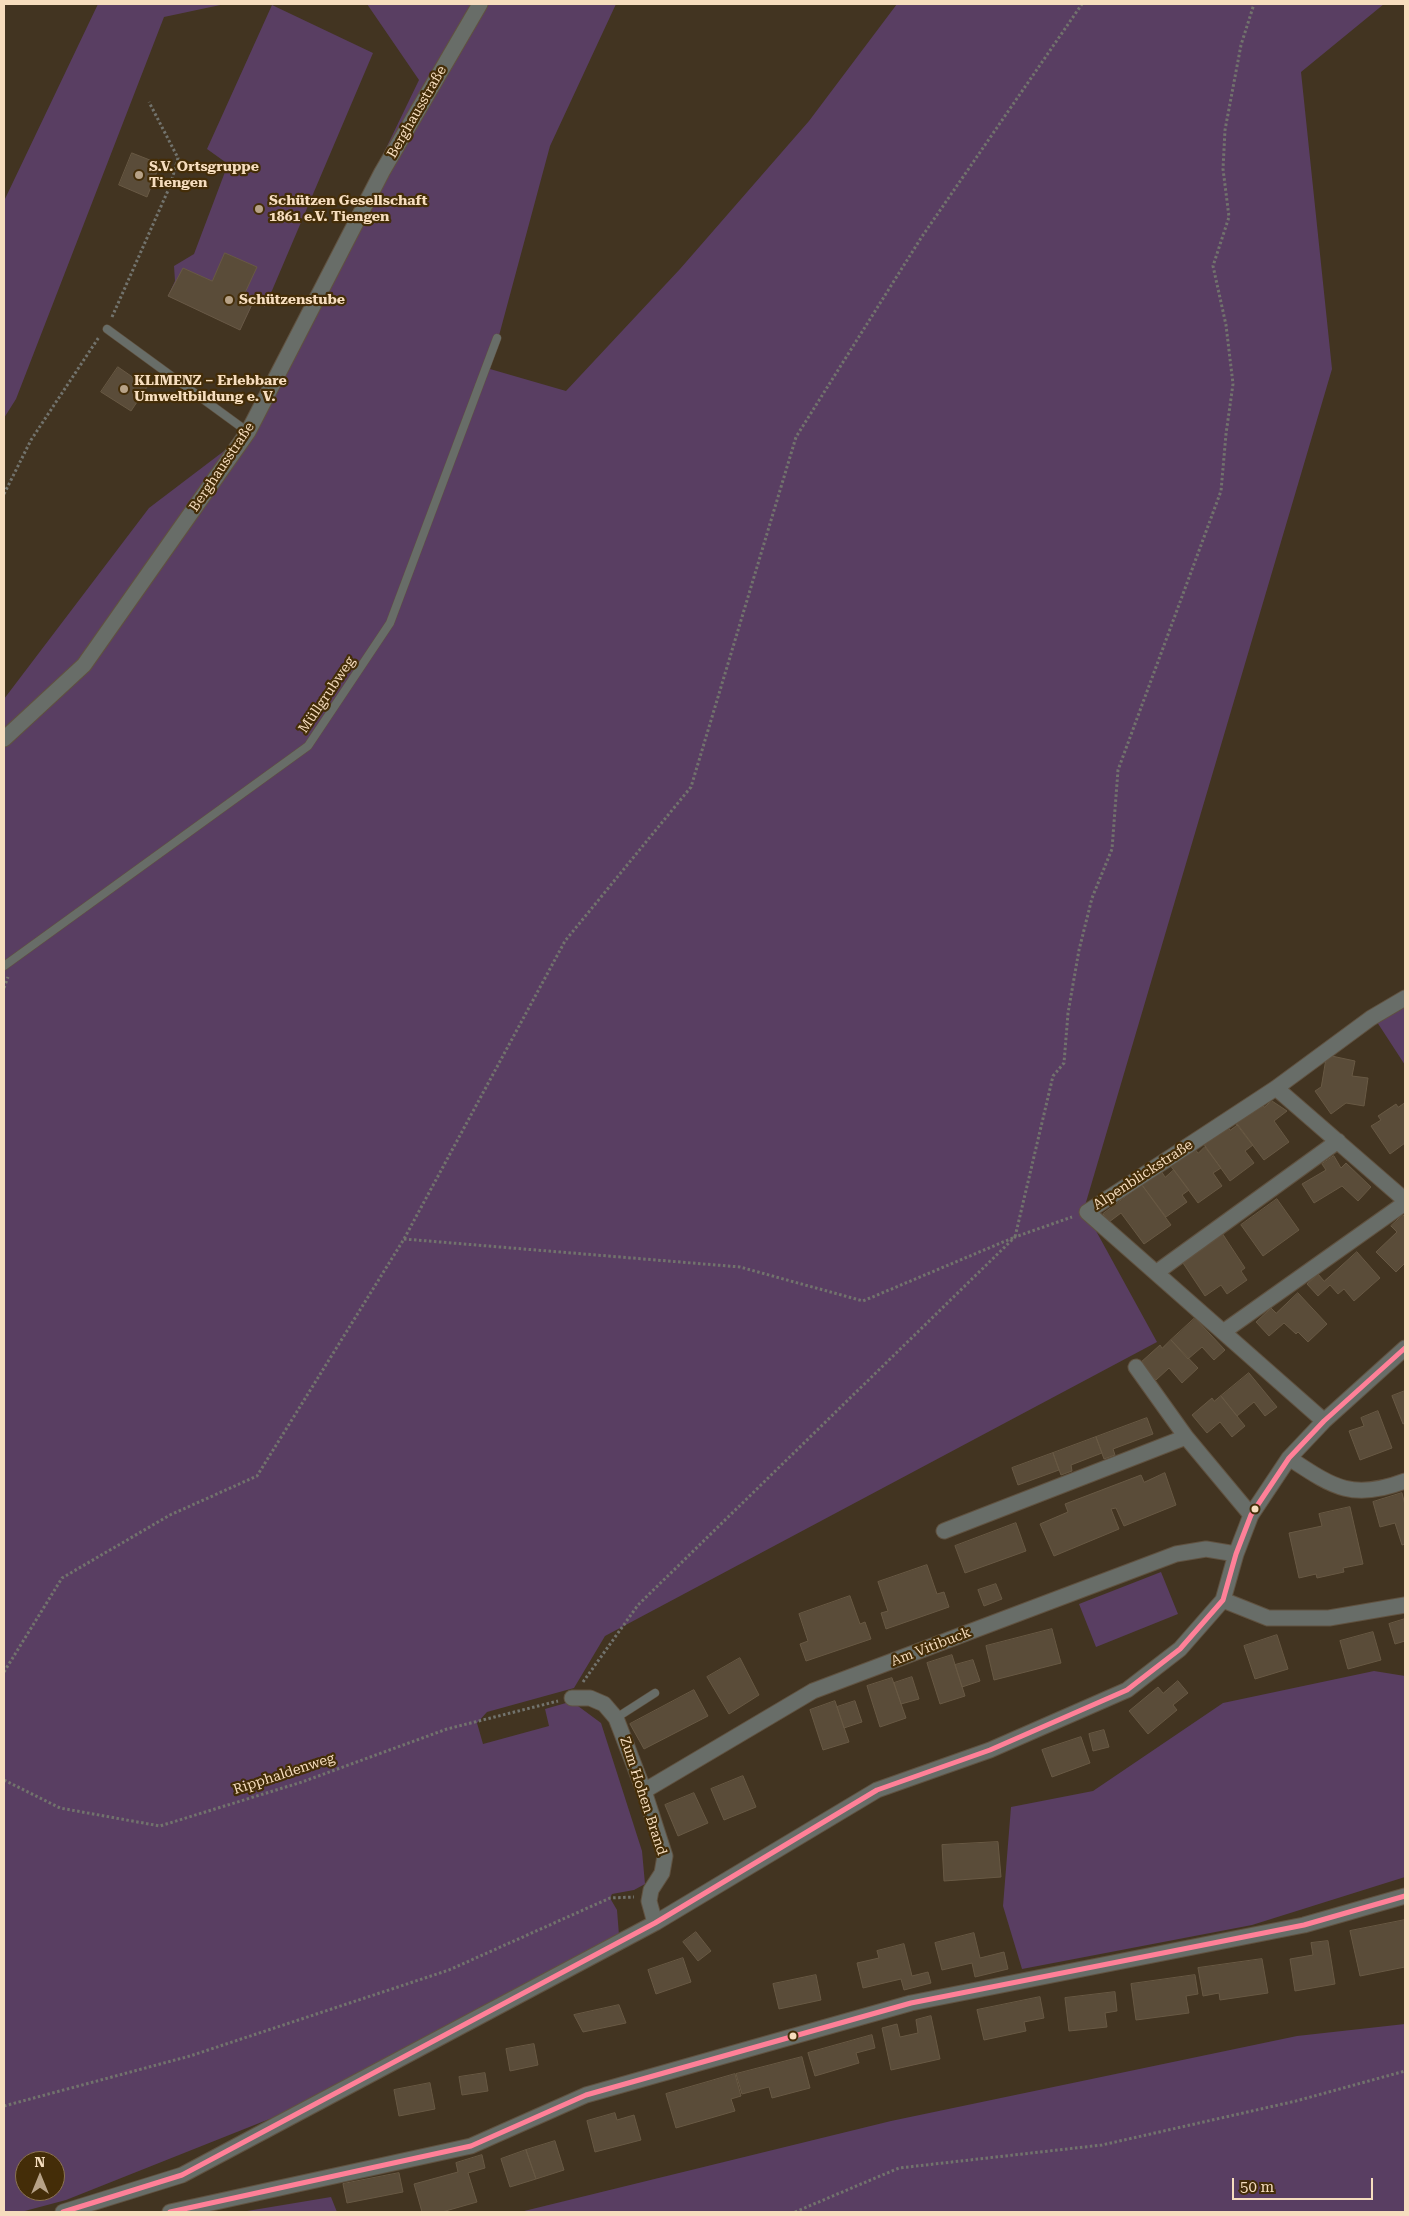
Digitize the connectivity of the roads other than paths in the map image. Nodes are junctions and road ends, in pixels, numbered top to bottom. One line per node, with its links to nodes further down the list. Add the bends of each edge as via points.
1 (480, 4): 4 (street, Berghausstraße, via 382,172)
2 (107, 329): 4 (lane)
3 (497, 338): 6 (lane, Müllgrubweg, via 390,623 308,746)
4 (248, 432): 5 (street, Berghausstraße, via 84,665)
5 (4, 739)
6 (4, 966)
7 (1405, 998): 8 (street, Alpenblickstraße, via 1371,1018)
8 (1276, 1088): 9 (street); 11 (street, Alpenblickstraße, via 1087,1212)
9 (1338, 1141): 10 (street); 11 (street)
10 (1405, 1202): 12 (street)
11 (1157, 1272): 12 (street, Alpenblickstraße)
12 (1223, 1332): 15 (street, Alpenblickstraße)
13 (1405, 1348): 15 (street)
14 (1136, 1367): 16 (street)
15 (1324, 1421): 17 (street)
16 (1186, 1437): 19 (street); 20 (street)
17 (1289, 1458): 18 (street, via 1328,1484 1360,1492); 19 (street)
18 (1405, 1481)
19 (1252, 1514): 21 (street)
20 (944, 1530)
21 (1236, 1554): 22 (street); 27 (street, Am Vitibuck, via 1206,1549 1176,1554 813,1691)
22 (1223, 1600): 23 (street, via 1268,1618 1329,1618); 29 (street, via 1180,1649 1127,1690 990,1750 877,1790)
23 (1405, 1605)
24 (655, 1693): 26 (lane)
25 (572, 1698): 26 (street, Zum Hohen Brand, via 590,1698 604,1704)
26 (616, 1718): 27 (street, Zum Hohen Brand)
27 (644, 1791): 29 (street, Zum Hohen Brand, via 665,1856 662,1873 651,1890 649,1901)
28 (1405, 1896): 33 (street, via 1304,1925 911,2003 586,2094 471,2146)
29 (655, 1923): 30 (street, via 182,2175)
30 (88, 2206): 31 (street); 32 (street)
31 (63, 2212)
32 (104, 2212)
33 (170, 2212)

